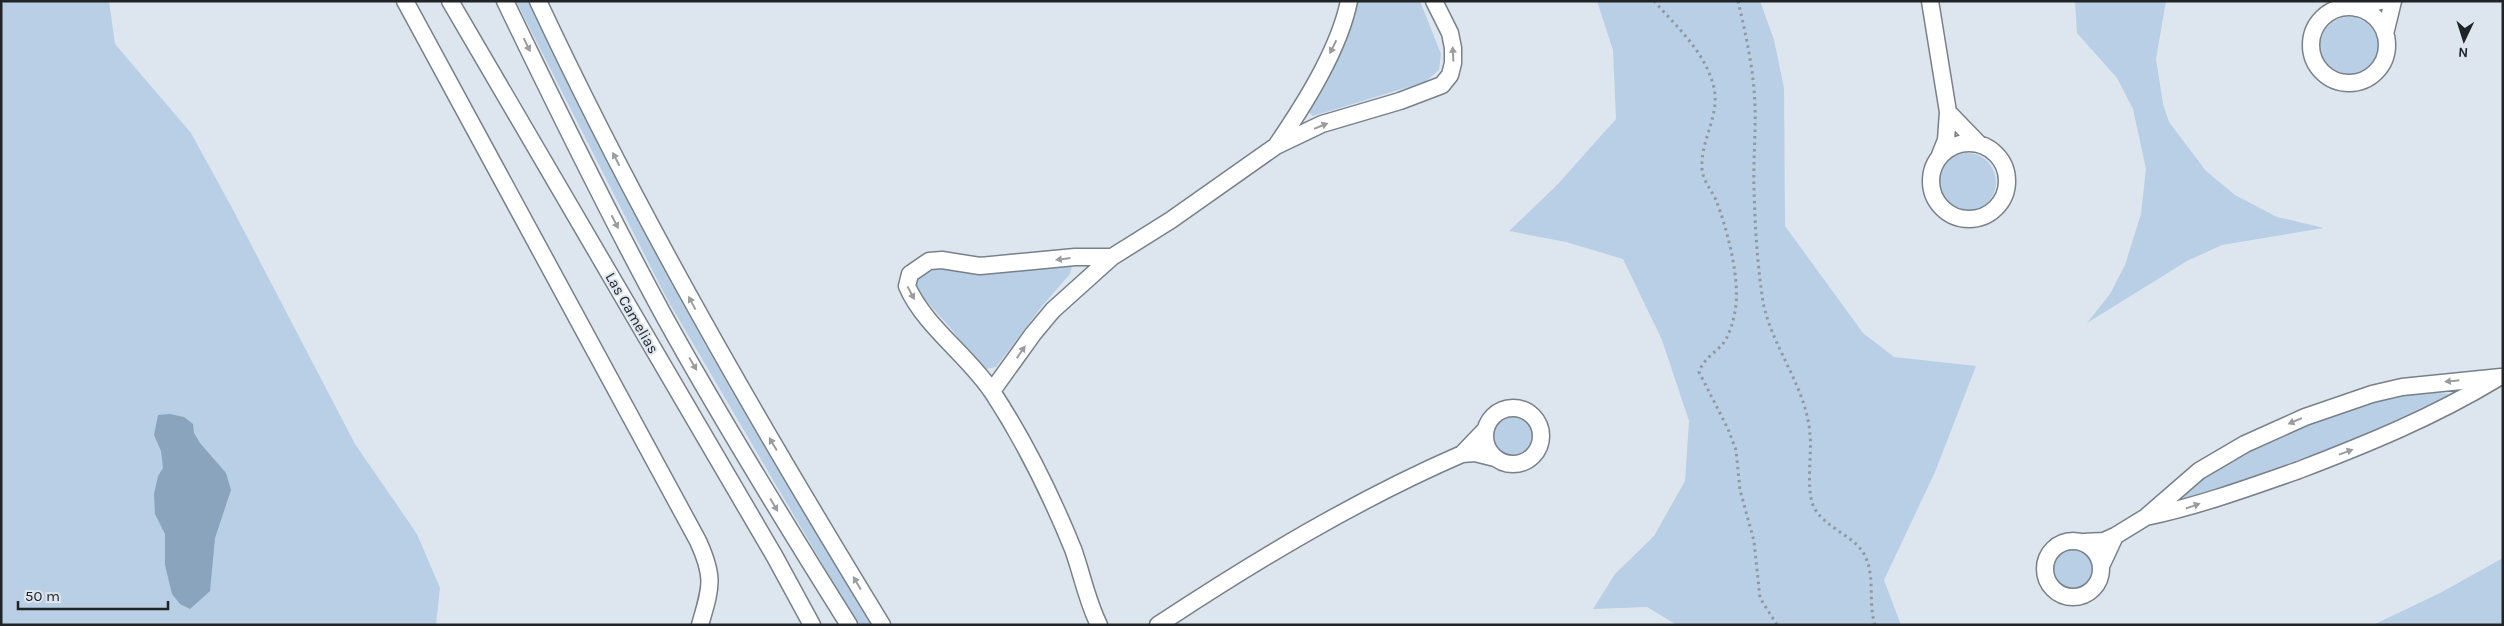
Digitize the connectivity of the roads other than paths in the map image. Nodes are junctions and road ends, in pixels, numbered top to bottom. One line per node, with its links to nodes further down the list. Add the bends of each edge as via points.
1 (405, 1): 26 (street, via 698,541 711,576 710,592)
2 (450, 1): 27 (street, Las Camelias)
3 (505, 1): 28 (street, one-way to 28, via 664,316 782,518)
4 (538, 1): 29 (street, one-way to 4, via 704,324)
5 (1350, 1): 14 (street, one-way to 14, via 1335,45 1296,117)
6 (1434, 1): 14 (street, one-way to 6, via 1322,124 1400,102 1442,85 1450,75 1453,48)
7 (1930, 1): 12 (street)
8 (2380, 1): 10 (street)
9 (2393, 1): 11 (street)
10 (2356, 8): 11 (street, via 2374,17); 11 (street, via 2342,7 2330,12 2313,31 2312,56 2323,72 2340,82 2366,78 2383,60)
11 (2385, 34)
12 (1948, 112): 13 (street); 15 (street)
13 (1979, 144): 15 (street, via 1958,144); 15 (street, via 2000,159 2008,184 1996,208 1973,220 1947,213 1931,193 1933,166)
14 (1276, 146): 16 (street)
15 (1940, 155)
16 (1112, 258): 18 (street, one-way to 16, via 1053,310); 18 (street, one-way to 18, via 1076,257 1000,266 935,260 920,265 910,274 907,286 919,307)
17 (2502, 376): 22 (street, one-way to 17, via 2185,509 2371,443 2458,402); 22 (street, one-way to 22, via 2402,387 2304,417 2245,444 2199,471)
18 (992, 391): 30 (street, via 1048,490)
19 (1485, 430): 20 (street); 21 (street, via 1486,445); 21 (street, via 1496,413 1514,408 1532,415 1542,432 1538,451 1531,458 1513,465)
20 (1462, 454): 21 (street, via 1475,453); 31 (street, via 1419,473 1287,543)
21 (1495, 458)
22 (2146, 517): 23 (street)
23 (2115, 536): 24 (street, via 2104,541); 25 (street)
24 (2083, 542): 25 (street, via 2096,552); 25 (street, via 2064,542 2049,554 2045,573 2053,590 2071,597 2081,596 2096,585 2101,576)
25 (2101, 566)
26 (700, 625)
27 (812, 625)
28 (849, 625)
29 (882, 625)
30 (1099, 625)
31 (1158, 625)

